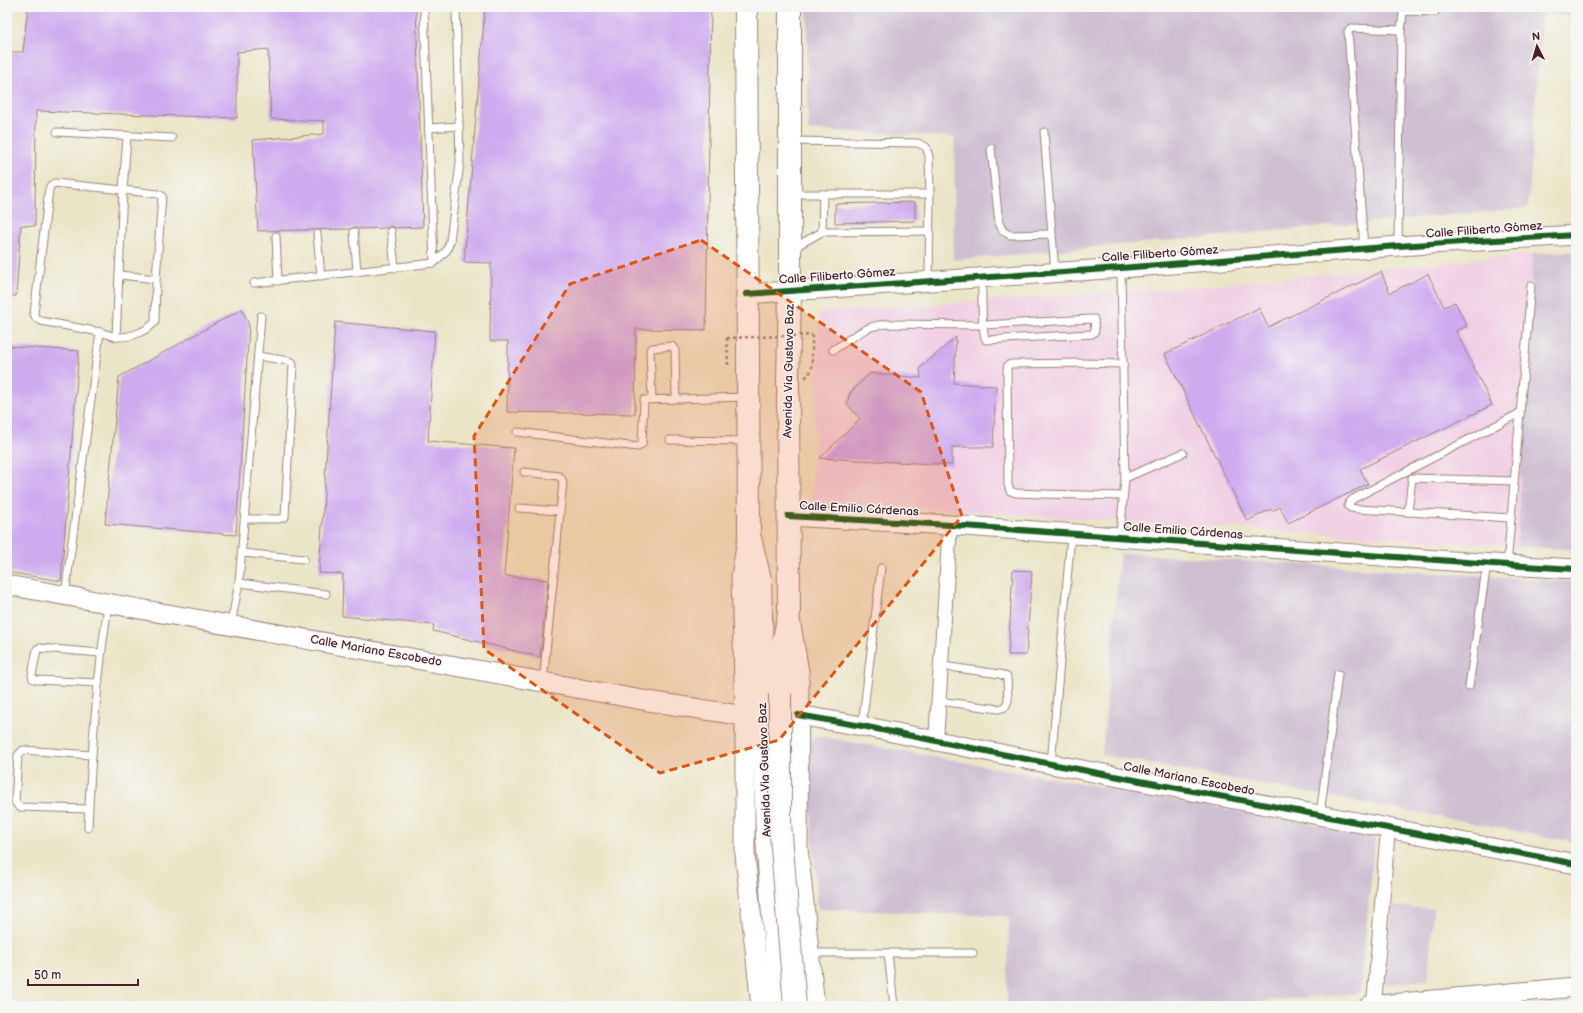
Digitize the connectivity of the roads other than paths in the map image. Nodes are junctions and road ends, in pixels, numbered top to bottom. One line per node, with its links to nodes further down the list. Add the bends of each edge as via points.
1 (424, 7): 8 (lane)
2 (456, 7): 7 (lane)
3 (746, 7): 44 (main road, Avenida Via Gustavo Baz)
4 (790, 7): 13 (main road, Avenida Via Gustavo Baz)
5 (1435, 12): 6 (lane, via 1405,11)
6 (1401, 30): 27 (lane); 29 (lane, via 1352,28 1348,31)
7 (459, 126): 8 (lane); 30 (lane, via 460,163 450,241 447,250)
8 (429, 128): 30 (lane)
9 (57, 132): 11 (lane)
10 (1044, 132): 24 (lane)
11 (127, 137): 12 (lane); 15 (lane)
12 (172, 138)
13 (790, 141): 16 (main road, Avenida Via Gustavo Baz); 18 (lane, via 918,143 926,147 929,156)
14 (991, 148): 24 (lane, via 999,223 1003,231 1010,235)
15 (123, 190): 35 (lane); 38 (lane, via 162,196); 47 (lane, via 55,183 48,189 34,314 41,321)
16 (790, 194): 17 (lane); 28 (main road, Avenida Via Gustavo Baz)
17 (823, 194): 18 (lane); 22 (lane)
18 (930, 194): 20 (lane)
19 (392, 231): 31 (lane)
20 (930, 231): 22 (lane); 40 (lane)
21 (354, 232): 33 (lane)
22 (822, 232): 28 (lane)
23 (317, 234): 36 (lane)
24 (1052, 234): 34 (lane)
25 (1576, 235): 27 (street, Calle Filiberto Gómez)
26 (276, 236): 39 (lane)
27 (1398, 246): 29 (street, Calle Filiberto Gómez)
28 (790, 250): 43 (main road, Avenida Via Gustavo Baz)
29 (1364, 250): 32 (street, Calle Filiberto Gómez)
30 (434, 263): 31 (lane)
31 (395, 268): 33 (lane)
32 (1121, 268): 34 (street, Calle Filiberto Gómez); 51 (lane)
33 (357, 272): 36 (lane)
34 (1056, 272): 37 (street, Calle Filiberto Gómez)
35 (120, 275): 38 (lane); 48 (lane)
36 (321, 276): 39 (lane)
37 (982, 277): 40 (street, Calle Filiberto Gómez); 46 (lane)
38 (156, 279): 48 (lane, via 155,322 136,334 125,338)
39 (278, 281): 41 (lane)
40 (929, 281): 43 (street, Calle Filiberto Gómez)
41 (254, 284)
42 (1531, 285): 55 (lane)
43 (790, 291): 44 (street, Calle Filiberto Gómez); 69 (main road, Avenida Via Gustavo Baz)
44 (746, 294): 52 (main road, Avenida Via Gustavo Baz)
45 (261, 316): 50 (lane)
46 (984, 325): 46 (lane, via 985,338 988,340 1092,334 1095,331 1094,319 1091,318); 49 (lane, via 885,324 861,331)
47 (100, 332): 48 (lane); 85 (lane)
48 (116, 337)
49 (834, 350)
50 (258, 356): 71 (lane); 71 (lane, via 289,360 293,365 284,517)
51 (1124, 364): 62 (lane); 65 (lane, via 1011,364 1007,369 1010,491)
52 (747, 397): 53 (lane); 58 (main road, Avenida Via Gustavo Baz)
53 (676, 398): 54 (lane); 54 (lane, via 675,350 672,346 666,346 650,350)
54 (652, 399): 56 (lane, via 644,400 643,403 642,444 638,447)
55 (1520, 413): 61 (lane); 64 (lane)
56 (516, 432)
57 (670, 440): 58 (lane)
58 (748, 441): 74 (main road, Avenida Via Gustavo Baz)
59 (1183, 453): 62 (lane)
60 (524, 472): 67 (lane, via 562,478)
61 (1396, 477): 63 (lane); 68 (lane, via 1353,498 1348,506 1357,509)
62 (1125, 478): 65 (lane)
63 (1412, 478): 64 (lane); 68 (lane)
64 (1514, 481): 70 (lane)
65 (1123, 496): 75 (lane)
66 (519, 508): 67 (lane)
67 (560, 510): 92 (lane)
68 (1408, 512): 70 (lane)
69 (788, 516): 72 (street, Calle Emilio Cárdenas); 87 (main road, Avenida Via Gustavo Baz)
70 (1511, 518): 79 (lane)
71 (245, 519): 76 (lane)
72 (950, 525): 73 (street, Calle Emilio Cárdenas); 90 (street)
73 (1072, 533): 75 (street, Calle Emilio Cárdenas); 102 (lane)
74 (749, 534): 95 (main road, Avenida Via Gustavo Baz, via 760,579); 98 (street, Avenida Via Gustavo Baz, via 741,576)
75 (1120, 537): 78 (street, Calle Emilio Cárdenas)
76 (242, 554): 77 (lane); 82 (lane)
77 (304, 559)
78 (1487, 563): 79 (street, Calle Emilio Cárdenas); 94 (lane)
79 (1507, 565): 81 (street, Calle Emilio Cárdenas)
80 (881, 568): 99 (lane)
81 (1576, 568)
82 (239, 584): 84 (lane); 88 (lane)
83 (7, 585): 85 (street, Calle Mariano Escobedo)
84 (326, 594)
85 (65, 595): 86 (street, Calle Mariano Escobedo)
86 (108, 604): 88 (street, Calle Mariano Escobedo); 89 (lane)
87 (789, 614): 95 (main road, Avenida Via Gustavo Baz); 97 (street, Avenida Via Gustavo Baz, via 799,672)
88 (231, 625): 92 (street, Calle Mariano Escobedo)
89 (101, 653): 93 (lane); 93 (lane, via 40,648 37,649 32,675 33,679 37,680)
90 (942, 666): 96 (street); 96 (lane, via 1007,677 1008,701 999,709)
91 (1338, 674): 104 (lane)
92 (544, 682): 98 (street, Calle Mariano Escobedo)
93 (98, 683): 101 (lane)
94 (1469, 686)
95 (772, 695): 114 (main road, Avenida Via Gustavo Baz, via 767,838); 115 (main road, Avenida Via Gustavo Baz, bridge)
96 (939, 701): 100 (street)
97 (798, 715): 99 (street, Calle Mariano Escobedo); 108 (street, Avenida Via Gustavo Baz, via 798,848)
98 (745, 716): 113 (street, Avenida Via Gustavo Baz, via 745,855)
99 (862, 726): 100 (street, Calle Mariano Escobedo)
100 (936, 741): 102 (street, Calle Mariano Escobedo)
101 (92, 755): 103 (lane); 103 (lane, via 23,750 18,755 15,802 18,806)
102 (1051, 764): 104 (street, Calle Mariano Escobedo)
103 (88, 809): 105 (lane)
104 (1320, 815): 106 (street, Calle Mariano Escobedo)
105 (88, 828)
106 (1388, 828): 107 (street, Calle Mariano Escobedo); 118 (street)
107 (1576, 864)
108 (810, 953): 109 (lane); 112 (street, Avenida Via Gustavo Baz)
109 (888, 953): 110 (lane); 116 (lane)
110 (973, 953)
111 (1576, 987): 118 (street)
112 (815, 1000): 115 (street)
113 (765, 1002)
114 (780, 1006)
115 (795, 1006)
116 (894, 1006)
117 (1369, 1006): 118 (street)
118 (1374, 1006)

